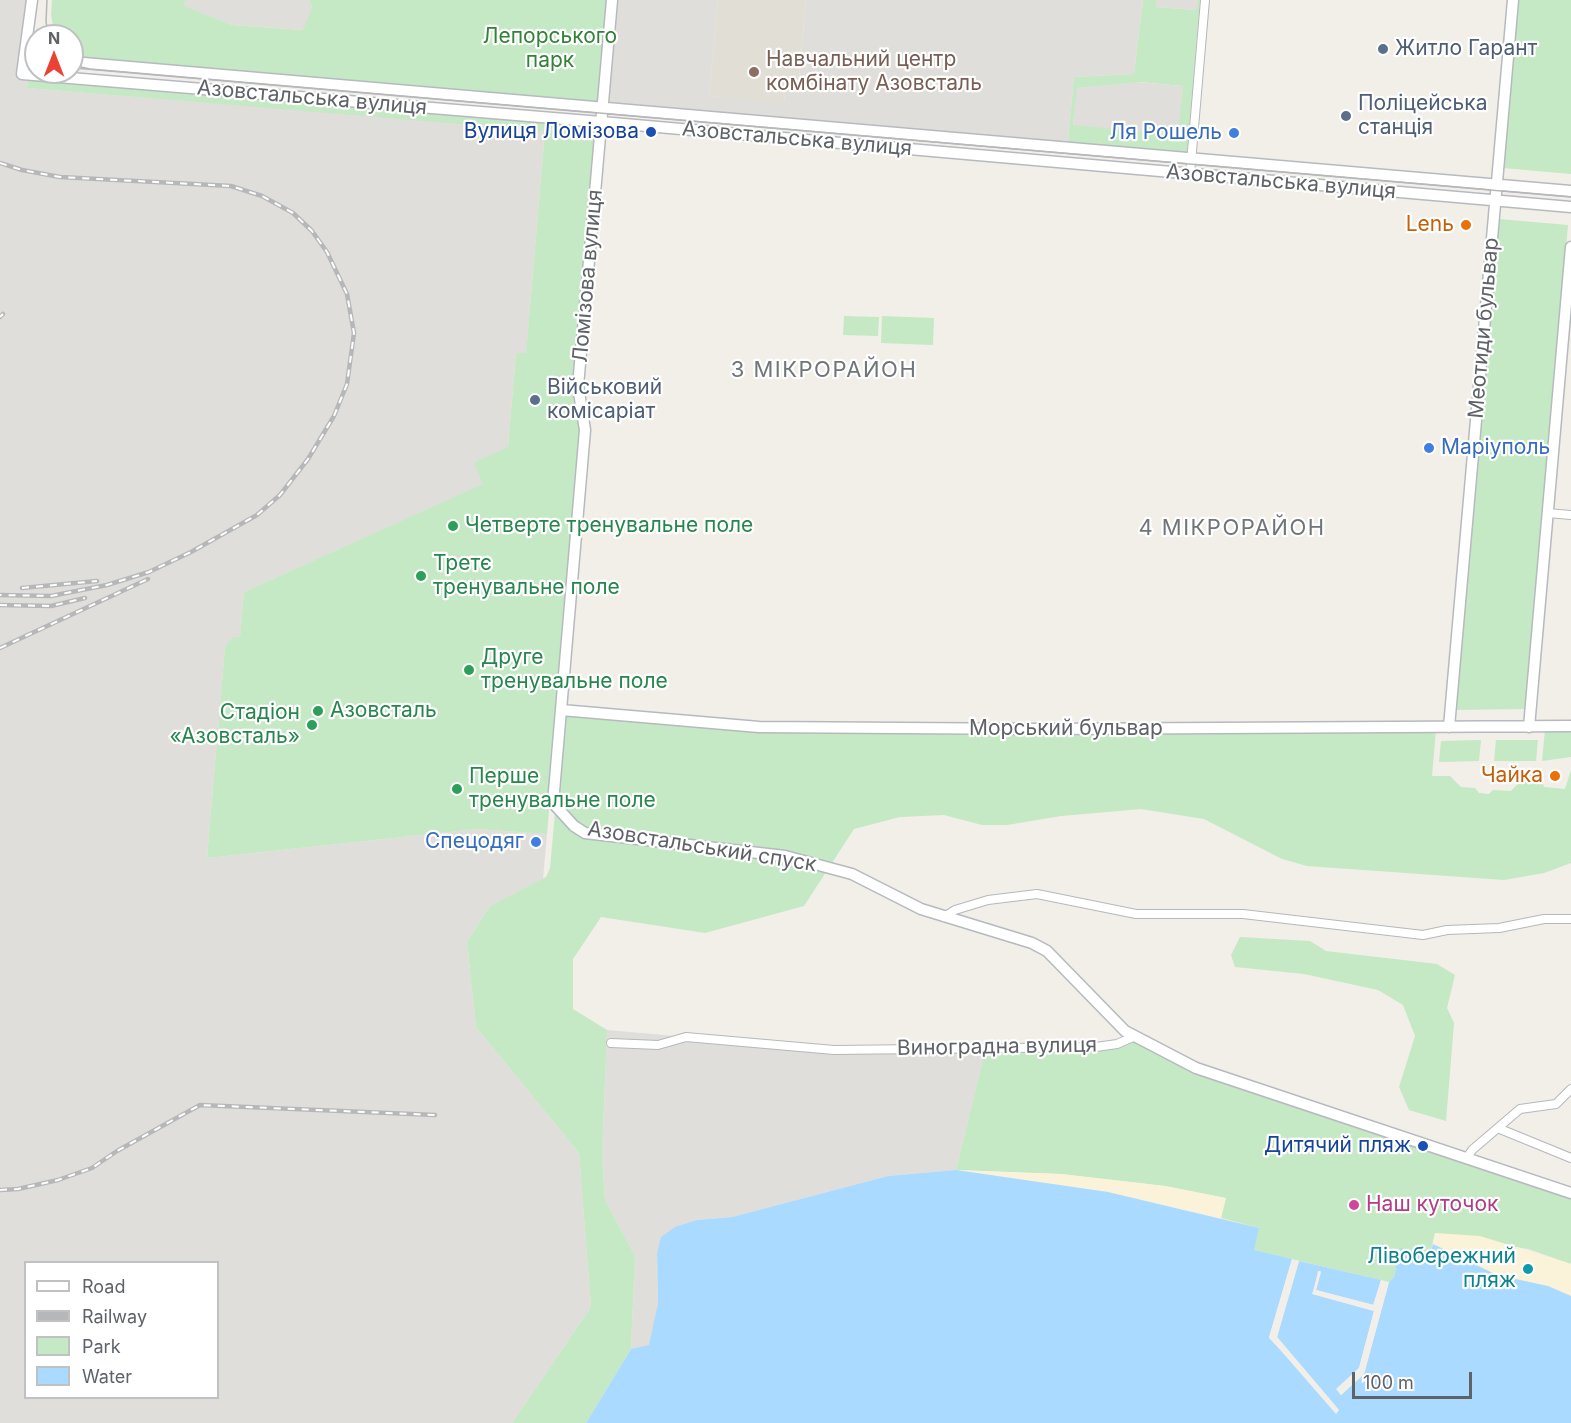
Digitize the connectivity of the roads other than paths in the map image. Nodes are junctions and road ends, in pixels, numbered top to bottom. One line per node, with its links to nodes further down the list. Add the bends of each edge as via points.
1 (32, 0): 5 (street)
2 (612, 0): 10 (street, Ломізова вулиця)
3 (1205, 0): 12 (street)
4 (1513, 0): 14 (street, Меотиди бульвар)
5 (29, 24)
6 (24, 58): 8 (street, Азовстальська вулиця)
7 (84, 63): 10 (street, Азовстальська вулиця)
8 (24, 74)
9 (84, 79): 11 (street, Азовстальська вулиця)
10 (603, 106): 11 (street, Ломізова вулиця); 12 (street, Азовстальська вулиця)
11 (601, 122): 13 (street, Азовстальська вулиця); 21 (street, Ломізова вулиця, via 579,386 585,430)
12 (1191, 158): 13 (street); 14 (street, Азовстальська вулиця)
13 (1190, 174): 16 (street, Азовстальська вулиця)
14 (1497, 185): 15 (street, Азовстальська вулиця); 16 (street, Меотиди бульвар)
15 (1571, 191)
16 (1495, 201): 17 (street, Азовстальська вулиця); 23 (street, Меотиди бульвар)
17 (1571, 207)
18 (1571, 247): 19 (street)
19 (1548, 513): 20 (street); 24 (street)
20 (1571, 515)
21 (561, 710): 23 (street, Морський бульвар, via 759,727); 25 (street, Ломізова вулиця)
22 (1571, 726): 24 (street, Морський бульвар)
23 (1449, 727): 24 (street, Морський бульвар)
24 (1529, 727)
25 (553, 803): 26 (street, Азовстальський спуск, via 585,833 806,860 852,874 903,902)
26 (944, 917): 27 (street, via 988,900 1037,894 1136,914 1243,914 1423,935); 28 (street, Азовстальський спуск, via 1047,951)
27 (1571, 919)
28 (1133, 1037): 29 (street, Виноградна вулиця, via 1096,1047 834,1050 686,1037 658,1045); 32 (street, via 1200,1069)
29 (611, 1043)
30 (1571, 1089): 31 (street, via 1556,1104 1520,1109)
31 (1500, 1128): 32 (street); 33 (street)
32 (1467, 1158): 34 (street)
33 (1571, 1158)
34 (1571, 1193)

